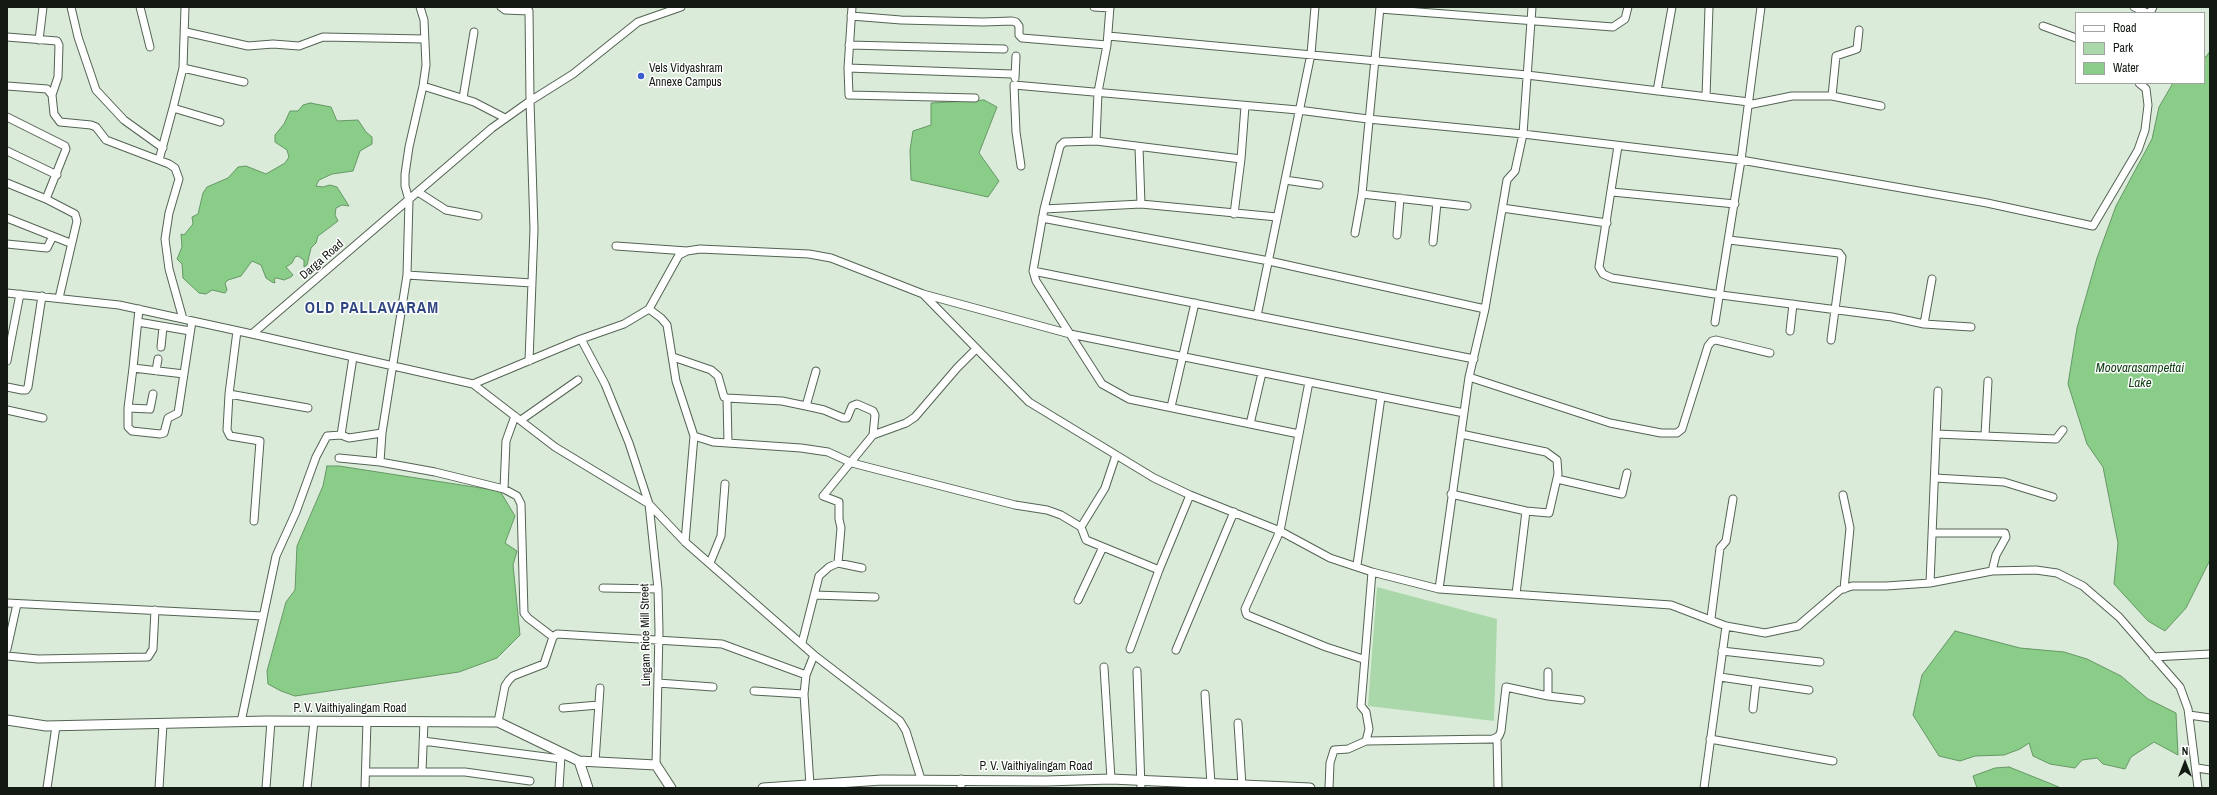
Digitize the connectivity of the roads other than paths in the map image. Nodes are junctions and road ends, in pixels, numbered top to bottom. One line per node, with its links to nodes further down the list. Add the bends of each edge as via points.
1 (43, 7): 30 (street)
2 (71, 7): 68 (street, via 96,90 120,117)
3 (140, 7): 33 (street)
4 (186, 7): 24 (street)
5 (420, 7): 29 (street, via 424,20)
6 (501, 7): 54 (street, via 505,10 529,11)
7 (681, 7): 54 (street, Darga Road, via 638,22 573,74)
8 (852, 7): 20 (street)
9 (1094, 7): 17 (street)
10 (1315, 7): 35 (street)
11 (1532, 7): 21 (street)
12 (1628, 7): 21 (street, via 1625,19 1613,27)
13 (1672, 7): 47 (street)
14 (1710, 7): 51 (street)
15 (1761, 7): 55 (street)
16 (2134, 7): 19 (street)
17 (1110, 8): 26 (street)
18 (1380, 8): 21 (street); 37 (street)
19 (2146, 12)
20 (851, 16): 31 (street); 32 (street, via 901,20 1012,21 1019,26 1019,35 1022,38)
21 (1531, 21): 40 (street)
22 (2043, 26): 28 (street)
23 (1859, 30): 50 (street, via 1857,49 1836,56)
24 (186, 32): 29 (street, via 248,46 299,46 323,37); 38 (street)
25 (474, 32): 52 (street)
26 (1108, 36): 32 (street); 35 (street)
27 (7, 37): 30 (street)
28 (2075, 38)
29 (424, 39): 46 (street, via 426,65)
30 (39, 40): 49 (street, via 57,41 59,45 58,77)
31 (849, 45): 34 (street); 39 (street)
32 (1107, 45): 48 (street)
33 (150, 47)
34 (1004, 49)
35 (1311, 54): 37 (street); 59 (street)
36 (1016, 56): 41 (street)
37 (1376, 62): 40 (street); 62 (street)
38 (183, 68): 42 (street); 58 (street)
39 (848, 68): 41 (street); 53 (street, via 849,96)
40 (1527, 75): 47 (street); 64 (street)
41 (1015, 76): 44 (street)
42 (244, 82)
43 (2140, 84): 72 (street, via 2146,89 2148,105 2145,130 2138,150 2093,226 1987,203)
44 (1014, 85): 48 (street); 73 (street, via 1016,132)
45 (7, 86): 49 (street, via 47,89)
46 (423, 86): 52 (street); 83 (street, via 405,174)
47 (1657, 91): 51 (street)
48 (1098, 92): 56 (street); 65 (street)
49 (52, 95): 71 (street, via 54,114 60,122 91,125 96,127 106,140)
50 (1832, 96): 55 (street, via 1792,96); 57 (street)
51 (1706, 97): 55 (street)
52 (463, 98): 61 (street)
53 (975, 98)
54 (530, 101): 61 (street, Darga Road); 109 (street, via 534,229)
55 (1748, 103): 72 (street)
56 (1245, 106): 59 (street); 70 (street)
57 (1881, 106)
58 (173, 108): 63 (street); 68 (street)
59 (1298, 110): 62 (street); 75 (street)
60 (7, 117): 74 (street, via 65,146 66,151)
61 (505, 118): 78 (street, Darga Road)
62 (1368, 119): 64 (street); 80 (street)
63 (220, 122)
64 (1523, 134): 66 (street); 88 (street, via 1515,171 1507,180)
65 (1096, 142): 67 (street); 89 (street, via 1064,142 1060,146)
66 (1618, 146): 72 (street); 79 (street)
67 (1139, 147): 70 (street); 85 (street)
68 (163, 148): 71 (street)
69 (7, 151): 74 (street)
70 (1241, 159): 90 (street)
71 (159, 160): 123 (street, via 169,164 178,173 179,179 169,213 165,239 168,269)
72 (1741, 160): 86 (street)
73 (1021, 166)
74 (57, 175): 82 (street)
75 (1285, 180): 77 (street); 92 (street)
76 (7, 183): 82 (street)
77 (1319, 185)
78 (418, 192): 83 (street, Darga Road); 91 (street, via 446,210)
79 (1612, 192): 86 (street); 95 (street)
80 (1362, 194): 81 (street); 96 (street)
81 (1400, 198): 84 (street); 97 (street)
82 (46, 199): 101 (street, via 75,214 77,221)
83 (409, 200): 107 (street); 133 (street, Darga Road)
84 (1437, 203): 87 (street); 100 (street)
85 (1141, 204): 89 (street); 90 (street)
86 (1735, 204): 99 (street)
87 (1467, 206)
88 (1502, 208): 95 (street); 120 (street)
89 (1044, 209): 94 (street)
90 (1234, 214): 92 (street)
91 (478, 216)
92 (1277, 217): 105 (street)
93 (7, 218): 98 (street)
94 (1042, 218): 105 (street); 106 (street)
95 (1607, 222): 113 (street, via 1599,267 1603,274 1612,278)
96 (1355, 233)
97 (1397, 236)
98 (52, 238): 101 (street); 102 (street, via 47,248)
99 (1729, 240): 113 (street); 121 (street, via 1839,253 1842,257)
100 (1433, 242)
101 (70, 243): 115 (street)
102 (7, 244)
103 (616, 246): 104 (street)
104 (687, 251): 112 (street, via 700,249 809,254 831,258); 119 (street, via 679,255)
105 (1269, 261): 120 (street); 122 (street)
106 (1033, 270): 116 (street); 134 (street, via 1036,280)
107 (407, 275): 109 (street); 147 (street)
108 (1932, 279): 127 (street)
109 (532, 283): 145 (street)
110 (7, 293): 111 (street)
111 (20, 294): 114 (street); 146 (street)
112 (923, 294): 134 (street); 138 (street)
113 (1721, 295): 117 (street); 126 (street)
114 (42, 296): 115 (street); 158 (street, via 28,386 26,390)
115 (59, 298): 118 (street)
116 (1195, 303): 122 (street); 142 (street)
117 (1793, 304): 121 (street); 132 (street)
118 (139, 309): 123 (street); 125 (street)
119 (649, 309): 135 (street, via 624,324); 141 (street, via 667,325)
120 (1485, 309): 144 (street)
121 (1836, 310): 127 (street); 136 (street)
122 (1257, 316): 144 (street)
123 (183, 319): 124 (street)
124 (192, 321): 130 (street); 131 (street)
125 (138, 322): 128 (street); 148 (street)
126 (1715, 322)
127 (1924, 324): 129 (street)
128 (163, 326): 130 (street); 137 (street)
129 (1971, 327)
130 (190, 331): 152 (street)
131 (237, 331): 133 (street); 161 (street)
132 (1790, 331)
133 (252, 334): 140 (street)
134 (1070, 334): 142 (street); 165 (street, via 1102,384 1129,399)
135 (581, 339): 145 (street); 197 (street, via 605,384 627,437)
136 (1831, 340)
137 (161, 347)
138 (976, 349): 179 (street, via 915,417); 183 (street, via 1029,402)
139 (1770, 353): 153 (street, via 1712,341 1708,346 1682,429 1677,433 1661,434 1610,424)
140 (353, 357): 147 (street); 178 (street)
141 (673, 357): 163 (street, via 711,370 718,376 724,397); 181 (street, via 676,381)
142 (1182, 357): 151 (street); 165 (street)
143 (158, 359): 149 (street)
144 (1474, 359): 153 (street)
145 (529, 360): 157 (street)
146 (7, 361)
147 (392, 366): 157 (street); 174 (street)
148 (133, 368): 149 (street); 166 (street)
149 (156, 371): 152 (street)
150 (816, 371): 164 (street)
151 (1262, 373): 156 (street); 172 (street)
152 (184, 374): 166 (street, via 180,409 168,418 164,433 132,431 128,427)
153 (1470, 378): 169 (street)
154 (578, 380): 171 (street)
155 (1988, 381): 180 (street)
156 (1309, 382): 162 (street); 175 (street)
157 (473, 384): 171 (street)
158 (7, 387)
159 (1938, 391): 177 (street)
160 (153, 394): 166 (street, via 150,410)
161 (229, 394): 167 (street); 200 (street, via 227,430 230,436 260,441)
162 (1381, 397): 169 (street); 208 (street)
163 (727, 398): 164 (street); 182 (street)
164 (806, 406): 179 (street, via 847,418 852,406 857,404 873,411)
165 (1171, 407): 172 (street)
166 (128, 408)
167 (308, 408)
168 (7, 410): 170 (street)
169 (1464, 413): 176 (street)
170 (43, 418)
171 (518, 418): 191 (street, via 506,441); 197 (street, via 555,447)
172 (1250, 424): 175 (street)
173 (2063, 430): 180 (street, via 2056,439)
174 (382, 433): 178 (street, via 348,438); 185 (street)
175 (1299, 434): 202 (street)
176 (1461, 434): 189 (street, via 1546,452 1557,460); 192 (street)
177 (1936, 434): 180 (street); 188 (street)
178 (341, 435): 225 (street, via 327,436 316,458 276,556)
179 (873, 435): 186 (street)
180 (1985, 435)
181 (694, 436): 182 (street); 204 (street)
182 (728, 443): 186 (street, via 828,452)
183 (1116, 455): 193 (street, via 1154,478); 201 (street, via 1105,488)
184 (339, 458): 185 (street)
185 (380, 462): 191 (street)
186 (852, 463): 201 (street, via 1015,505 1047,510 1061,515); 207 (street, via 823,496 839,502 841,528)
187 (1627, 473): 189 (street, via 1623,493 1620,494)
188 (1935, 478): 195 (street, via 2004,482); 203 (street)
189 (1557, 479): 198 (street, via 1549,513)
190 (725, 484): 206 (street, via 721,536)
191 (504, 489): 228 (street, via 517,496 521,504 524,613)
192 (1451, 494): 198 (street); 216 (street)
193 (1190, 495): 199 (street); 210 (street)
194 (1843, 495): 217 (street, via 1850,528)
195 (2053, 497)
196 (1734, 499): 226 (street, via 1726,541 1720,548)
197 (649, 504): 204 (street); 215 (street, Lingam Rice Mill Street)
198 (1526, 511): 218 (street)
199 (1234, 512): 202 (street); 233 (street)
200 (254, 521)
201 (1081, 528): 205 (street, via 1086,540)
202 (1280, 531): 208 (street, via 1330,558); 239 (street, via 1245,609 1247,615)
203 (1933, 533): 211 (street, via 2005,533 2006,537 1996,555); 213 (street)
204 (685, 542): 206 (street)
205 (1103, 547): 210 (street); 221 (street)
206 (710, 563): 230 (street)
207 (838, 564): 209 (street); 219 (street, via 829,567 819,576)
208 (1358, 565): 212 (street)
209 (862, 568)
210 (1159, 570): 232 (street)
211 (1992, 571): 213 (street); 238 (street, via 2036,570 2057,573 2083,586 2119,617)
212 (1372, 572): 216 (street); 239 (street)
213 (1930, 583): 217 (street, via 1852,586)
214 (603, 588): 215 (street)
215 (658, 589): 229 (street, Lingam Rice Mill Street)
216 (1439, 589): 218 (street)
217 (1844, 589): 227 (street, via 1798,626 1765,634)
218 (1516, 594): 226 (street, via 1671,605)
219 (814, 595): 220 (street); 230 (street)
220 (875, 597)
221 (1078, 600)
222 (7, 603): 223 (street)
223 (17, 604): 224 (street); 231 (street)
224 (155, 610): 225 (street); 237 (street, via 153,649 148,657 53,659)
225 (263, 616): 266 (street)
226 (1711, 618): 227 (street)
227 (1726, 626): 234 (street)
228 (553, 637): 229 (street, via 562,634); 267 (street, via 546,662 513,676 505,686)
229 (659, 642): 244 (street, via 722,644); 247 (street, Lingam Rice Mill Street)
230 (802, 643): 236 (street)
231 (7, 649)
232 (1130, 649)
233 (1176, 650)
234 (1722, 651): 240 (street); 245 (street)
235 (2210, 654): 238 (street)
236 (814, 655): 244 (street); 284 (street, via 904,725)
237 (7, 656)
238 (2153, 657): 259 (street, via 2180,687)
239 (1363, 659): 274 (street, via 1361,706 1366,712 1369,729)
240 (1820, 662)
241 (1104, 667): 285 (street)
242 (1137, 671): 288 (street)
243 (1548, 672): 254 (street)
244 (806, 675): 252 (street)
245 (1720, 677): 246 (street); 272 (street)
246 (1756, 682): 250 (street); 258 (street)
247 (658, 683): 248 (street); 279 (street, Lingam Rice Mill Street)
248 (713, 687)
249 (600, 688): 256 (street)
250 (1809, 690)
251 (754, 691): 252 (street)
252 (804, 694): 290 (street)
253 (1206, 694): 289 (street)
254 (1548, 696): 255 (street); 271 (street, via 1506,687 1501,731)
255 (1581, 700)
256 (599, 706): 257 (street); 278 (street)
257 (563, 708)
258 (1753, 709)
259 (2189, 715): 260 (street); 280 (street)
260 (2210, 718)
261 (7, 720): 270 (street, P. V. Vaithiyalingam Road)
262 (271, 721): 263 (street, P. V. Vaithiyalingam Road); 266 (street, P. V. Vaithiyalingam Road); 295 (street)
263 (314, 721): 264 (street, P. V. Vaithiyalingam Road); 296 (street)
264 (366, 721): 265 (street, P. V. Vaithiyalingam Road); 282 (street)
265 (424, 721): 267 (street, P. V. Vaithiyalingam Road); 273 (street)
266 (241, 722): 269 (street, P. V. Vaithiyalingam Road)
267 (498, 722): 275 (street, P. V. Vaithiyalingam Road)
268 (1238, 723): 292 (street)
269 (163, 724): 270 (street, P. V. Vaithiyalingam Road); 294 (street)
270 (56, 726): 293 (street)
271 (1497, 737): 274 (street); 305 (street)
272 (1710, 740): 277 (street); 306 (street)
273 (423, 741): 275 (street); 283 (street)
274 (1366, 741): 304 (street, via 1348,749 1334,750 1330,763)
275 (561, 756): 276 (street, P. V. Vaithiyalingam Road); 298 (street)
276 (578, 761): 278 (street, P. V. Vaithiyalingam Road); 299 (street)
277 (1833, 761)
278 (595, 762): 279 (street, P. V. Vaithiyalingam Road)
279 (656, 766): 300 (street)
280 (2197, 768): 281 (street); 307 (street)
281 (2210, 770)
282 (366, 772): 283 (street); 297 (street)
283 (422, 772): 286 (street, via 465,772)
284 (921, 779): 287 (street, P. V. Vaithiyalingam Road); 290 (street, P. V. Vaithiyalingam Road)
285 (1111, 779): 288 (street, P. V. Vaithiyalingam Road); 291 (street, P. V. Vaithiyalingam Road)
286 (530, 781)
287 (961, 784): 291 (street, P. V. Vaithiyalingam Road)
288 (1142, 784): 289 (street, P. V. Vaithiyalingam Road)
289 (1211, 784): 292 (street, P. V. Vaithiyalingam Road)
290 (810, 785): 301 (street, P. V. Vaithiyalingam Road)
291 (1046, 785)
292 (1242, 786): 302 (street, P. V. Vaithiyalingam Road)
293 (47, 788)
294 (159, 788)
295 (266, 788)
296 (307, 788)
297 (365, 788)
298 (559, 788)
299 (588, 788)
300 (670, 788)
301 (764, 788)
302 (1277, 788): 303 (street, P. V. Vaithiyalingam Road)
303 (1310, 788)
304 (1329, 788)
305 (1498, 788)
306 (1704, 788)
307 (2198, 788)

